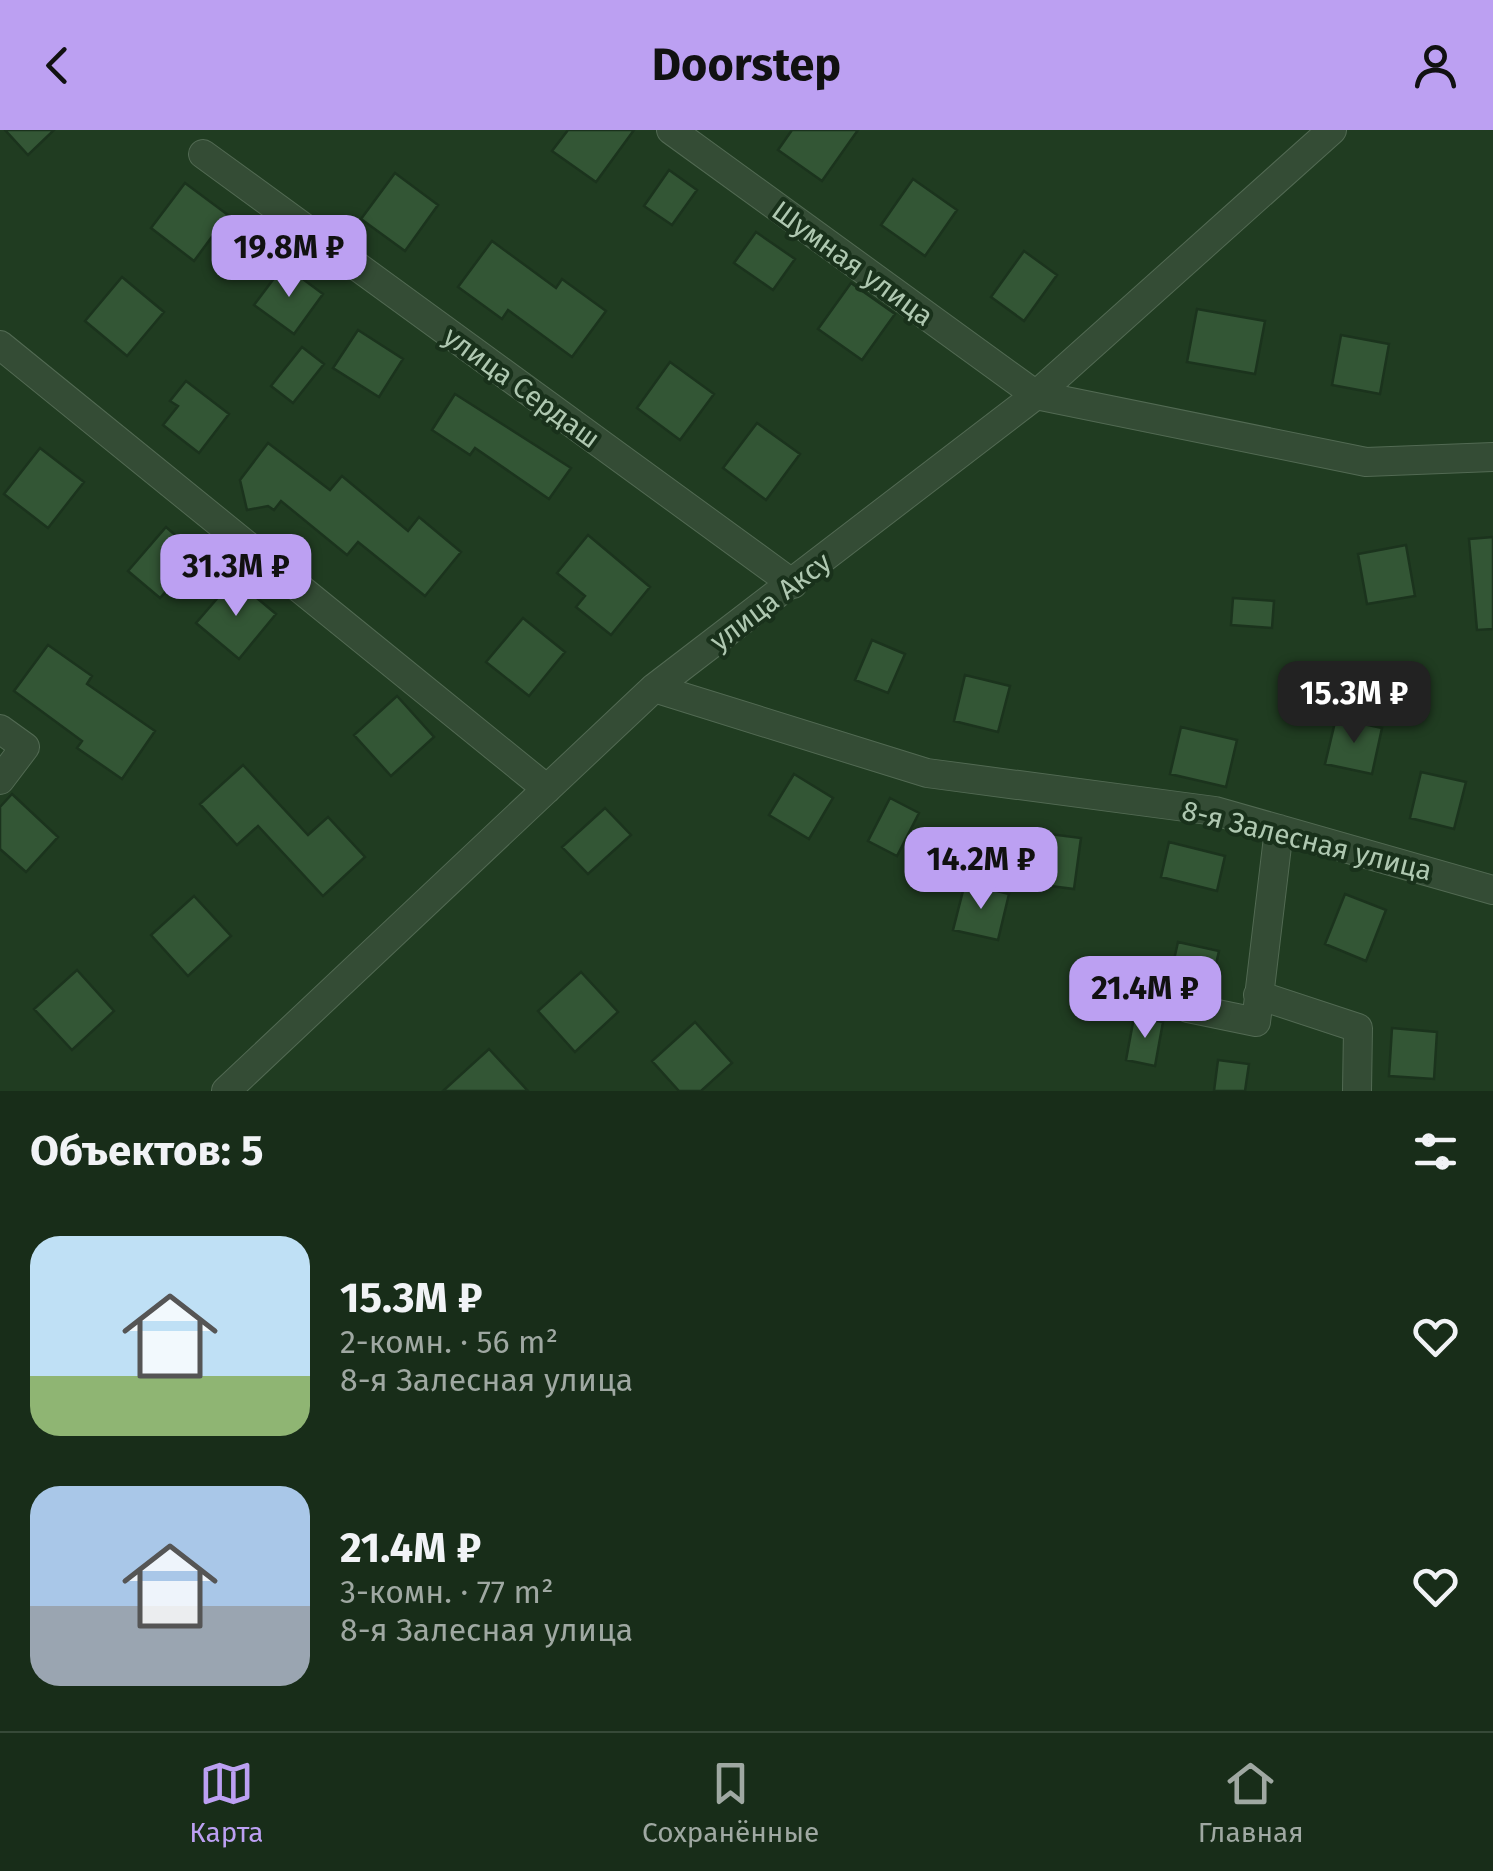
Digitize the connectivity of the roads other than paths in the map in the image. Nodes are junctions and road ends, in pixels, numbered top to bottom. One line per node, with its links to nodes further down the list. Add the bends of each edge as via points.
1 (671, 130): 5 (street, Шумная улица)
2 (1332, 130): 5 (street, улица Аксу)
3 (203, 154): 7 (street, улица Сердаш)
4 (0, 345): 11 (street)
5 (1036, 395): 6 (street, via 1366,462); 7 (street, улица Аксу)
6 (1493, 456)
7 (793, 584): 8 (street, улица Аксу)
8 (654, 688): 11 (street, улица Аксу); 12 (street, 8-я Залесная улица, via 928,773 1214,811)
9 (0, 729): 10 (street, via 25,747)
10 (0, 780)
11 (547, 790): 16 (street, улица Аксу)
12 (1279, 829): 13 (street, 8-я Залесная улица); 14 (street)
13 (1493, 890)
14 (1258, 995): 15 (street, via 1256,1022); 17 (street, via 1358,1028)
15 (1188, 1008)
16 (226, 1091)
17 (1356, 1091)

